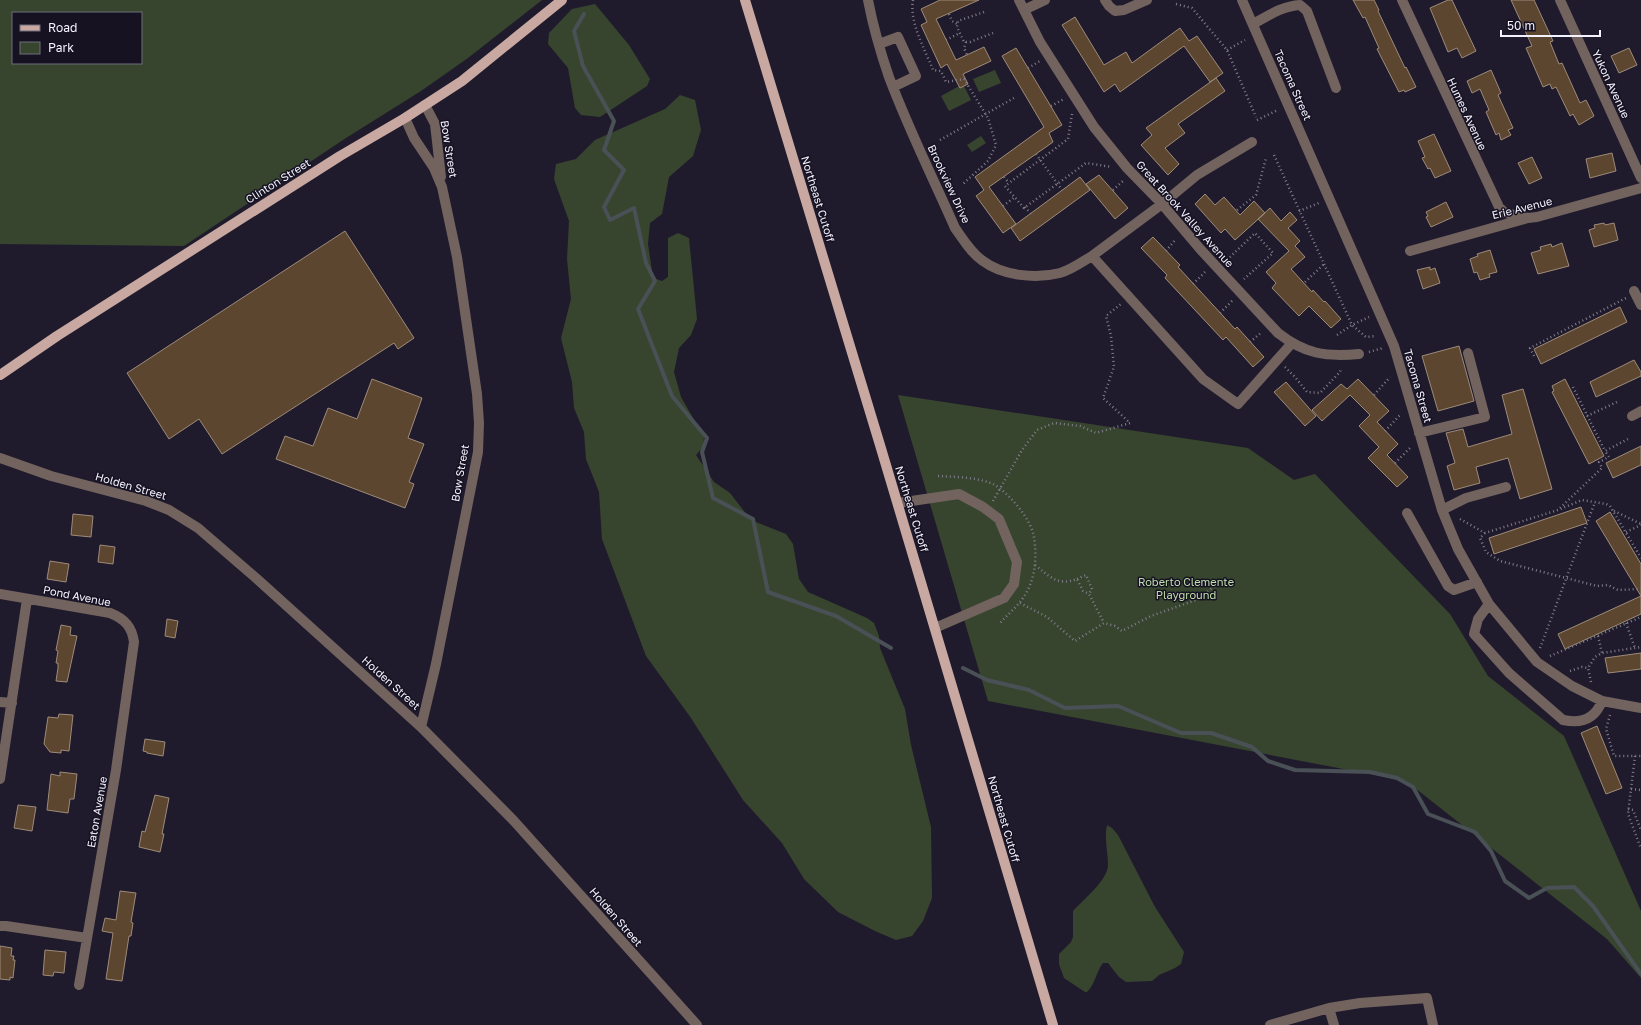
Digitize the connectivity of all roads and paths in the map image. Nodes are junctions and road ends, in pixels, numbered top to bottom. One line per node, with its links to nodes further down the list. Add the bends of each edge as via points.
1 (562, 0): 32 (main road, Clinton Street, via 462,81)
2 (745, 0): 108 (main road, Northeast Cutoff)
3 (868, 0): 23 (street, Brookview Drive)
4 (913, 0): 35 (path, via 914,22 933,70 942,71 946,82 964,79)
5 (1019, 0): 13 (street, Great Brook Valley Avenue)
6 (1045, 0): 13 (street)
7 (1105, 0): 8 (street, via 1115,11)
8 (1147, 0)
9 (1242, 0): 17 (street, Tacoma Street)
10 (1402, 0): 63 (street, Humes Avenue, via 1499,207 1505,213)
11 (1560, 0): 46 (street, Yukon Avenue)
12 (1176, 4): 24 (path, via 1192,8)
13 (1024, 10): 57 (street, Great Brook Valley Avenue, via 1056,68 1094,127 1127,168)
14 (984, 12): 16 (path, via 958,21)
15 (949, 14): 16 (path, via 952,21)
16 (957, 24): 18 (path)
17 (1253, 24): 29 (street, via 1272,13 1300,5 1307,11); 86 (street, Tacoma Street)
18 (960, 33): 20 (path); 22 (path, via 964,42)
19 (993, 33): 22 (path)
20 (946, 40)
21 (1246, 40): 24 (path)
22 (967, 42): 25 (path, via 964,48)
23 (878, 44): 28 (street, Brookview Drive); 28 (street, via 898,37 916,76)
24 (1227, 50): 34 (path, via 1257,118)
25 (967, 55)
26 (1041, 61): 27 (path)
27 (1028, 68)
28 (893, 87): 67 (street, Brookview Drive, via 955,228 983,261 1009,272 1033,276 1061,272)
29 (1336, 88)
30 (1014, 98): 35 (path)
31 (1064, 98): 33 (path)
32 (425, 105): 37 (main road, Clinton Street); 55 (street, Bow Street, via 435,124)
33 (1051, 106)
34 (1278, 110)
35 (985, 114): 38 (path); 49 (path, via 996,145 988,161)
36 (1072, 114): 43 (path, via 1068,139)
37 (405, 118): 55 (street, Bow Street, via 414,138 434,168); 92 (main road, Clinton Street, via 340,156)
38 (940, 140)
39 (1252, 142): 57 (street, Brookview Drive, via 1197,175)
40 (1036, 154): 43 (path)
41 (1274, 155): 61 (path)
42 (1266, 158): 60 (path, via 1256,194)
43 (1040, 160): 48 (path); 50 (path)
44 (1112, 167): 50 (path, via 1086,163)
45 (1004, 177): 48 (path)
46 (1641, 178)
47 (1123, 181): 53 (path)
48 (1009, 183): 54 (path, via 1005,186)
49 (963, 184)
50 (1058, 184): 52 (path); 59 (path)
51 (1641, 188): 63 (street, Erie Avenue)
52 (1062, 190)
53 (1113, 190)
54 (1015, 197): 58 (path); 59 (path)
55 (444, 198): 149 (street, Bow Street, via 457,257 477,394 478,452)
56 (1319, 203): 61 (path)
57 (1162, 204): 67 (street, Brookview Drive); 85 (street, Great Brook Valley Avenue, via 1243,296 1278,333)
58 (1003, 206)
59 (1025, 207): 62 (path)
60 (1237, 210)
61 (1299, 211): 69 (path)
62 (1030, 214)
63 (1528, 218): 66 (street, Erie Avenue)
64 (1176, 238): 65 (path)
65 (1166, 251)
66 (1410, 251)
67 (1092, 256): 75 (street)
68 (1227, 260): 71 (path, via 1255,233 1273,253)
69 (1324, 264): 72 (path); 80 (path)
70 (1206, 271): 73 (path)
71 (1244, 279)
72 (1305, 282)
73 (1193, 284)
74 (1635, 292): 77 (street); 89 (path, via 1530,348)
75 (1128, 297): 85 (street, via 1203,379 1238,404); 109 (path, via 1106,316 1114,367 1103,398 1130,423 1096,433 1080,426 1054,423 1037,430 1022,450)
76 (1233, 300): 78 (path)
77 (1641, 305)
78 (1220, 313)
79 (1369, 317): 80 (path)
80 (1352, 325): 82 (path); 83 (path, via 1366,337)
81 (1263, 331): 84 (path)
82 (1337, 335)
83 (1376, 336)
84 (1250, 342)
85 (1292, 343): 87 (street, Great Brook Valley Avenue, via 1305,350 1323,354)
86 (1394, 346): 87 (path); 100 (street, Tacoma Street)
87 (1359, 354)
88 (1468, 354): 100 (street, via 1486,417)
89 (1534, 356)
90 (1285, 367): 91 (path, via 1307,392 1320,393 1340,372)
91 (1340, 368)
92 (0, 374)
93 (1390, 377): 95 (path)
94 (1573, 387): 98 (path)
95 (1374, 395)
96 (1617, 402): 98 (path)
97 (1401, 414): 99 (path)
98 (1588, 416): 103 (path)
99 (1385, 430)
100 (1419, 433): 110 (street, Tacoma Street)
101 (1628, 439): 103 (path)
102 (1411, 447): 105 (path)
103 (1605, 451): 111 (path, via 1609,457 1598,462 1602,468)
104 (0, 458): 149 (street, Holden Street, via 51,476 146,501 175,513 198,528 256,578)
105 (1395, 463)
106 (1506, 487): 110 (street, via 1466,498)
107 (1595, 502): 111 (path, via 1582,500); 112 (path, via 1610,506); 120 (path)
108 (898, 503): 109 (street, via 959,494); 133 (main road, Northeast Cutoff)
109 (988, 510): 133 (street, via 999,519 1017,562 1014,584 1004,598)
110 (1442, 510): 123 (street, Tacoma Street, via 1458,549)
111 (1558, 510): 117 (path)
112 (1613, 511): 115 (path); 116 (path)
113 (1407, 513): 123 (street, via 1448,586 1454,590)
114 (1460, 519): 117 (path)
115 (1641, 524): 116 (path)
116 (1626, 532): 118 (path)
117 (1485, 533): 120 (path, via 1480,538 1486,552 1500,561)
118 (1641, 558)
119 (1036, 566): 121 (path, via 1060,581 1068,583)
120 (1566, 578): 124 (path, via 1597,586 1608,585 1618,590); 137 (path)
121 (1078, 579): 126 (path, via 1083,590); 126 (path, via 1086,575 1092,589)
122 (1219, 582): 131 (path, via 1199,599 1151,616 1122,631)
123 (1477, 582): 129 (street, Tacoma Street)
124 (1641, 589)
125 (0, 594): 127 (street, Pond Avenue)
126 (1089, 594): 131 (path)
127 (28, 599): 135 (street, Pond Avenue, via 120,617 129,625); 146 (street)
128 (1020, 603): 131 (path, via 1047,618 1075,641)
129 (1489, 604): 144 (street, Tacoma Street, via 1537,662 1572,686); 144 (street, via 1478,619 1474,634 1509,673 1563,720 1574,723 1585,720 1597,711)
130 (1641, 617): 132 (path)
131 (1104, 623)
132 (1626, 623): 134 (path); 138 (path)
133 (934, 628): 163 (main road, Northeast Cutoff)
134 (1598, 636): 139 (path); 140 (path)
135 (134, 642): 159 (street, Eaton Avenue, via 116,770)
136 (1641, 647): 138 (path)
137 (1540, 648)
138 (1635, 648): 139 (path)
139 (1602, 653): 141 (path, via 1595,657)
140 (1550, 656)
141 (1588, 668): 142 (path); 143 (path)
142 (1570, 671)
143 (1591, 682)
144 (1602, 701): 147 (street, Tacoma Street)
145 (0, 702): 146 (street)
146 (12, 703): 152 (street)
147 (1641, 708)
148 (1610, 715): 150 (path, via 1606,729 1614,756)
149 (421, 726): 162 (street, Holden Street, via 514,821)
150 (1635, 756): 151 (path); 153 (path)
151 (1641, 756)
152 (0, 779)
153 (1631, 789): 154 (path); 155 (path)
154 (1641, 790)
155 (1628, 809): 156 (path, via 1633,810); 157 (path)
156 (1641, 830)
157 (1641, 849)
158 (0, 926): 159 (street)
159 (87, 938): 160 (street, Eaton Avenue)
160 (79, 985)
161 (1329, 1008): 164 (street); 165 (street); 166 (street, via 1427,998)
162 (697, 1025)
163 (1053, 1025)
164 (1270, 1025)
165 (1334, 1025)
166 (1433, 1025)

